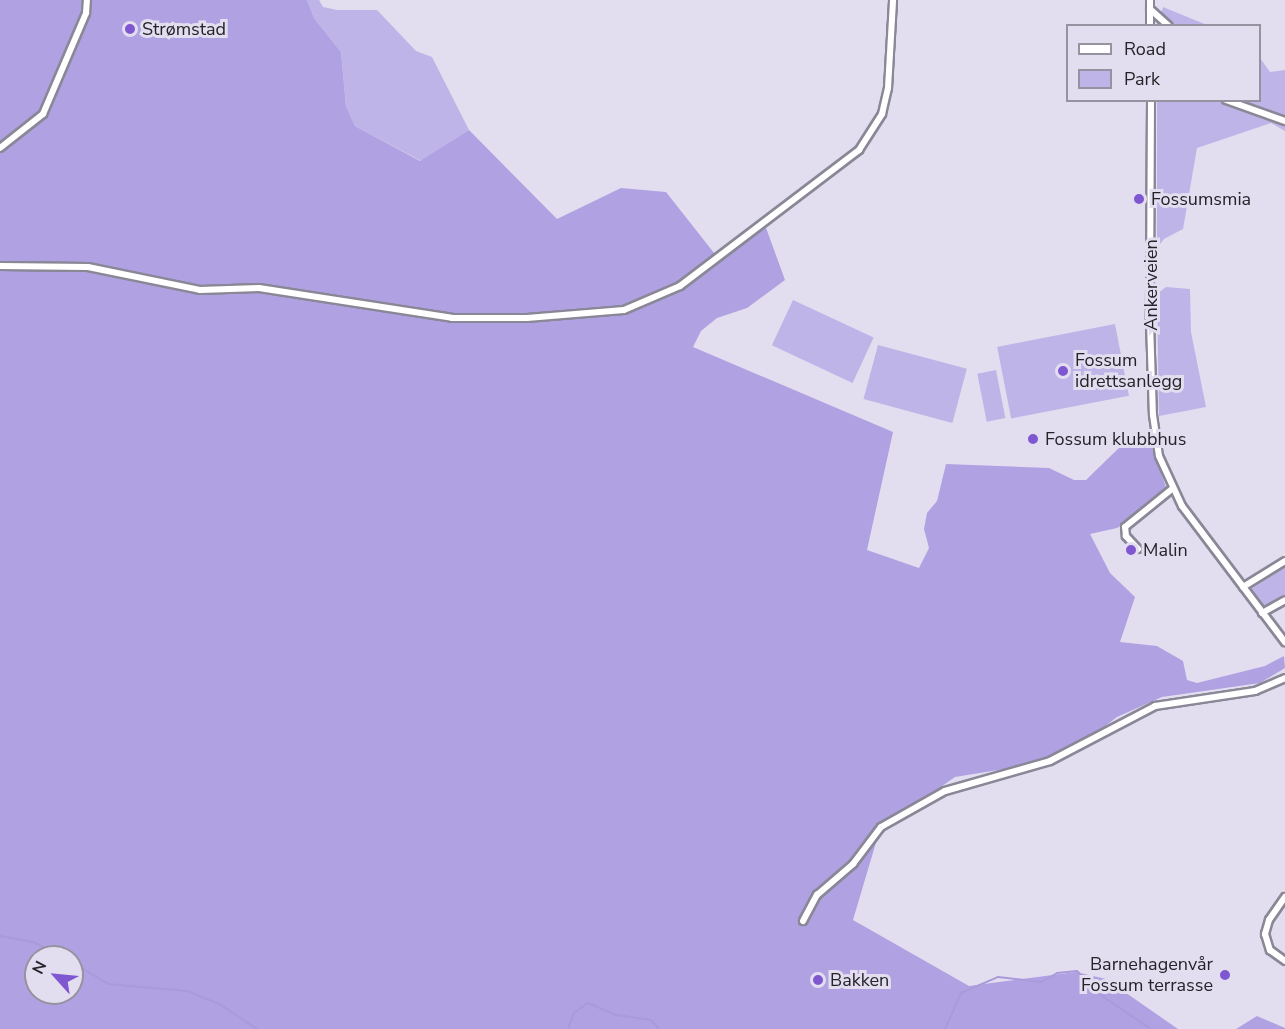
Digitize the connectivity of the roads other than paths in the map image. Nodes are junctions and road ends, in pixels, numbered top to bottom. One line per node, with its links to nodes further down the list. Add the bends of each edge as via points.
1 (87, 0): 10 (street, via 86,13 43,114)
2 (892, 0): 11 (street, via 888,88 882,114 859,150 680,286 624,310 527,318 452,318 259,288 200,290 88,267)
3 (1150, 0): 4 (street)
4 (1150, 9): 5 (street); 6 (street)
5 (1150, 24)
6 (1167, 24)
7 (1151, 102): 12 (street, Ankerveien, via 1153,415 1159,456)
8 (1232, 102): 9 (street)
9 (1285, 121)
10 (0, 148)
11 (0, 266)
12 (1172, 489): 13 (street, via 1125,527 1126,536); 15 (street, Ankerveien)
13 (1138, 549)
14 (1285, 561): 15 (street)
15 (1243, 587): 17 (street, Ankerveien)
16 (1285, 600): 17 (street)
17 (1263, 613): 18 (street, Ankerveien)
18 (1285, 642)
19 (1285, 678): 21 (street, via 1263,689 1155,706 1050,761 945,790 881,827 853,864 817,895)
20 (1285, 897): 22 (street, via 1269,920 1265,934 1270,950)
21 (803, 921)
22 (1285, 961)

